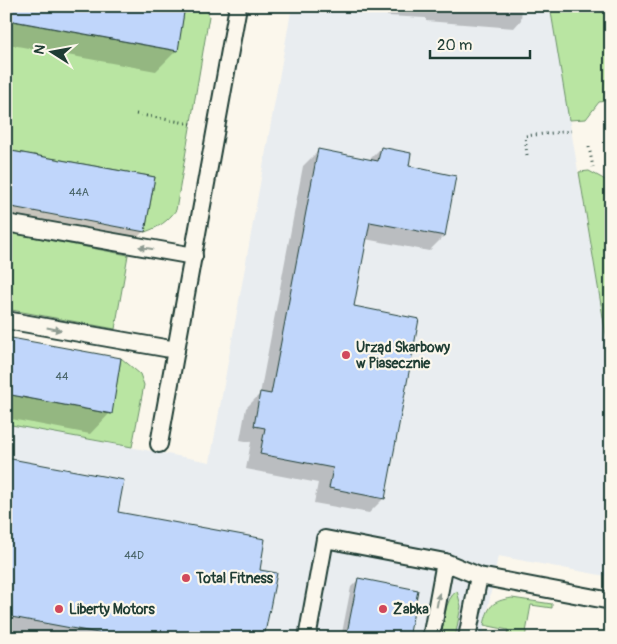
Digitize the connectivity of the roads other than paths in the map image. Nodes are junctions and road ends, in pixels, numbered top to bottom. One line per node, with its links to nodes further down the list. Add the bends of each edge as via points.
1 (238, 6): 3 (lane)
2 (6, 223): 3 (lane, one-way to 2)
3 (194, 256): 5 (lane)
4 (6, 320): 5 (lane, one-way to 5)
5 (176, 350): 6 (lane)
6 (159, 444)
7 (445, 562): 8 (lane); 10 (lane, via 325,539); 11 (lane, one-way to 7)
8 (479, 576): 9 (lane); 12 (lane)
9 (611, 601)
10 (307, 638)
11 (431, 638)
12 (467, 638)

